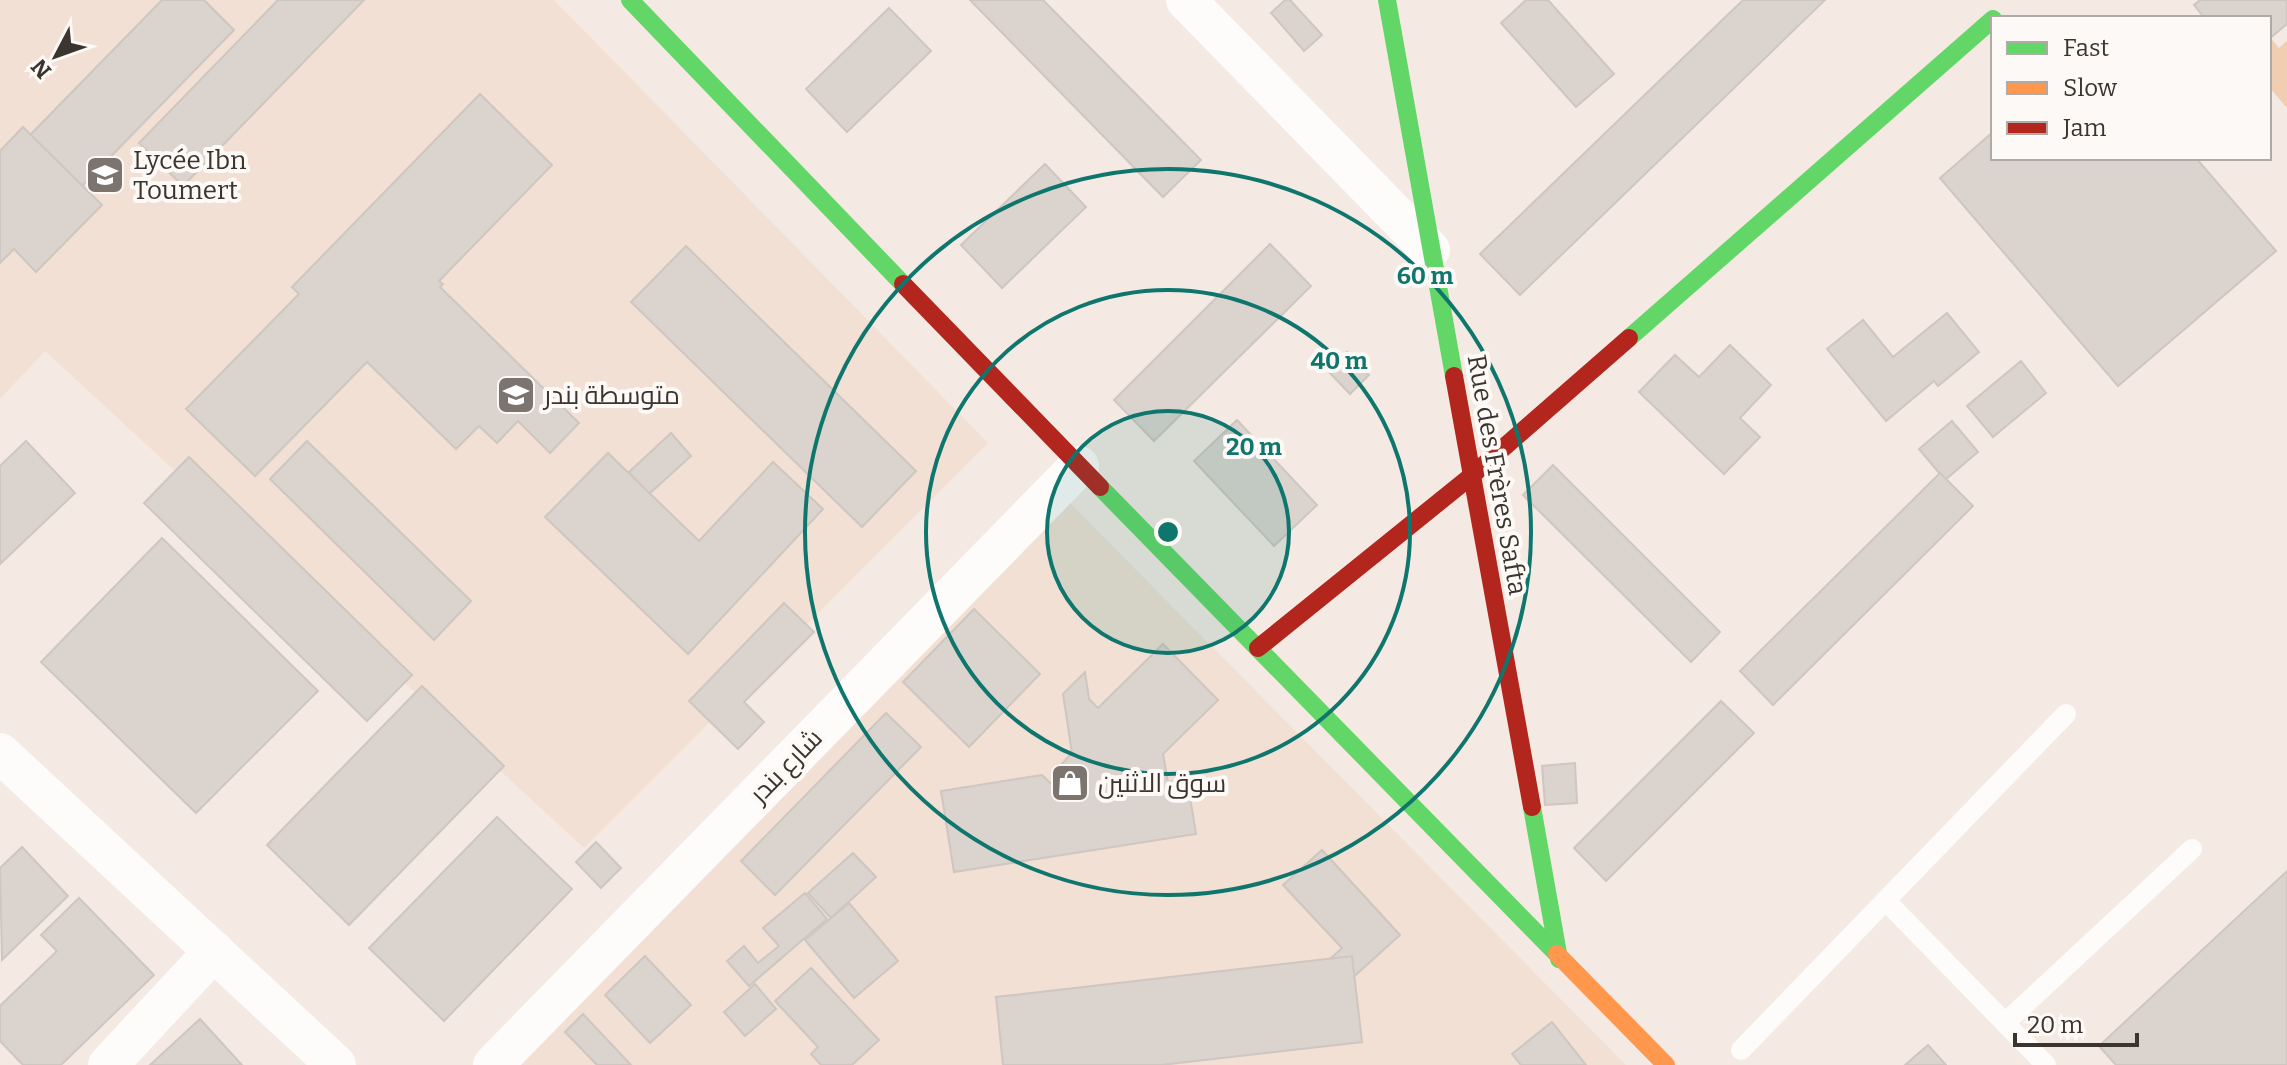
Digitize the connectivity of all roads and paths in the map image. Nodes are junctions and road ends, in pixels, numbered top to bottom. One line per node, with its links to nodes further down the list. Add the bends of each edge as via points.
1 (630, 0): 6 (main road)
2 (1186, 0): 5 (street)
3 (1387, 0): 5 (main road, Rue des Frères Safta)
4 (1991, 20): 7 (main road)
5 (1430, 250): 7 (main road, Rue des Frères Safta)
6 (1079, 466): 8 (main road); 19 (street, شارع بندر)
7 (1470, 477): 8 (main road); 14 (main road, Rue des Frères Safta)
8 (1258, 648): 14 (main road)
9 (2066, 714): 12 (lane)
10 (0, 753): 13 (street)
11 (2192, 849): 15 (lane)
12 (1886, 901): 15 (lane); 16 (lane)
13 (214, 951): 17 (street); 18 (street)
14 (1559, 959): 20 (main road)
15 (2005, 1023): 21 (lane)
16 (1741, 1050)
17 (108, 1065)
18 (336, 1065)
19 (493, 1065)
20 (1666, 1065)
21 (2046, 1065)

